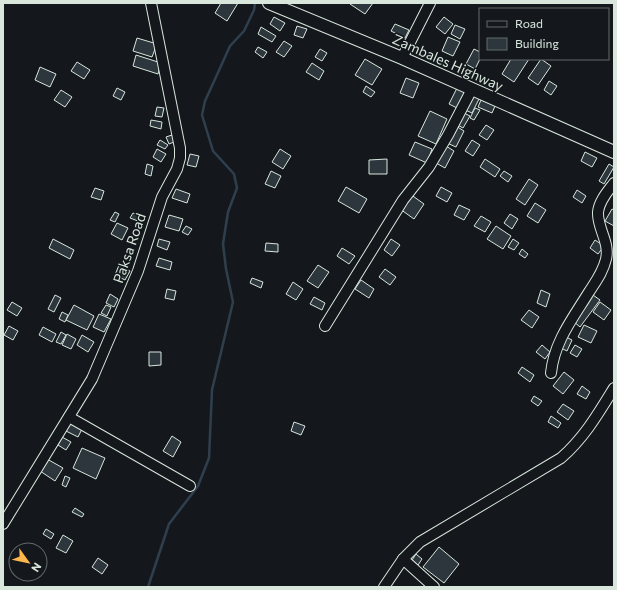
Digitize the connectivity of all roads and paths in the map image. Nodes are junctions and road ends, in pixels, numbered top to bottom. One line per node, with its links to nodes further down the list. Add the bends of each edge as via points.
1 (151, 3): 11 (street, Paksa Road, via 180,158 162,198 138,271 98,364)
2 (430, 3): 4 (street)
3 (271, 4): 4 (main road, Zambales Highway)
4 (402, 58): 5 (main road, Zambales Highway)
5 (472, 89): 6 (main road, Zambales Highway); 8 (street, via 448,135 403,200)
6 (614, 152)
7 (614, 183): 9 (street, via 600,204 598,212 607,245 602,272 560,339 553,356)
8 (325, 326)
9 (551, 373)
10 (614, 388): 16 (street, via 576,446 561,458 420,542)
11 (69, 418): 12 (street); 13 (street, Paksa Road)
12 (190, 486)
13 (14, 506): 14 (street); 15 (street, Paksa Road)
14 (3, 511)
15 (3, 524)
16 (403, 559): 17 (street); 18 (street)
17 (384, 587)
18 (434, 587)

